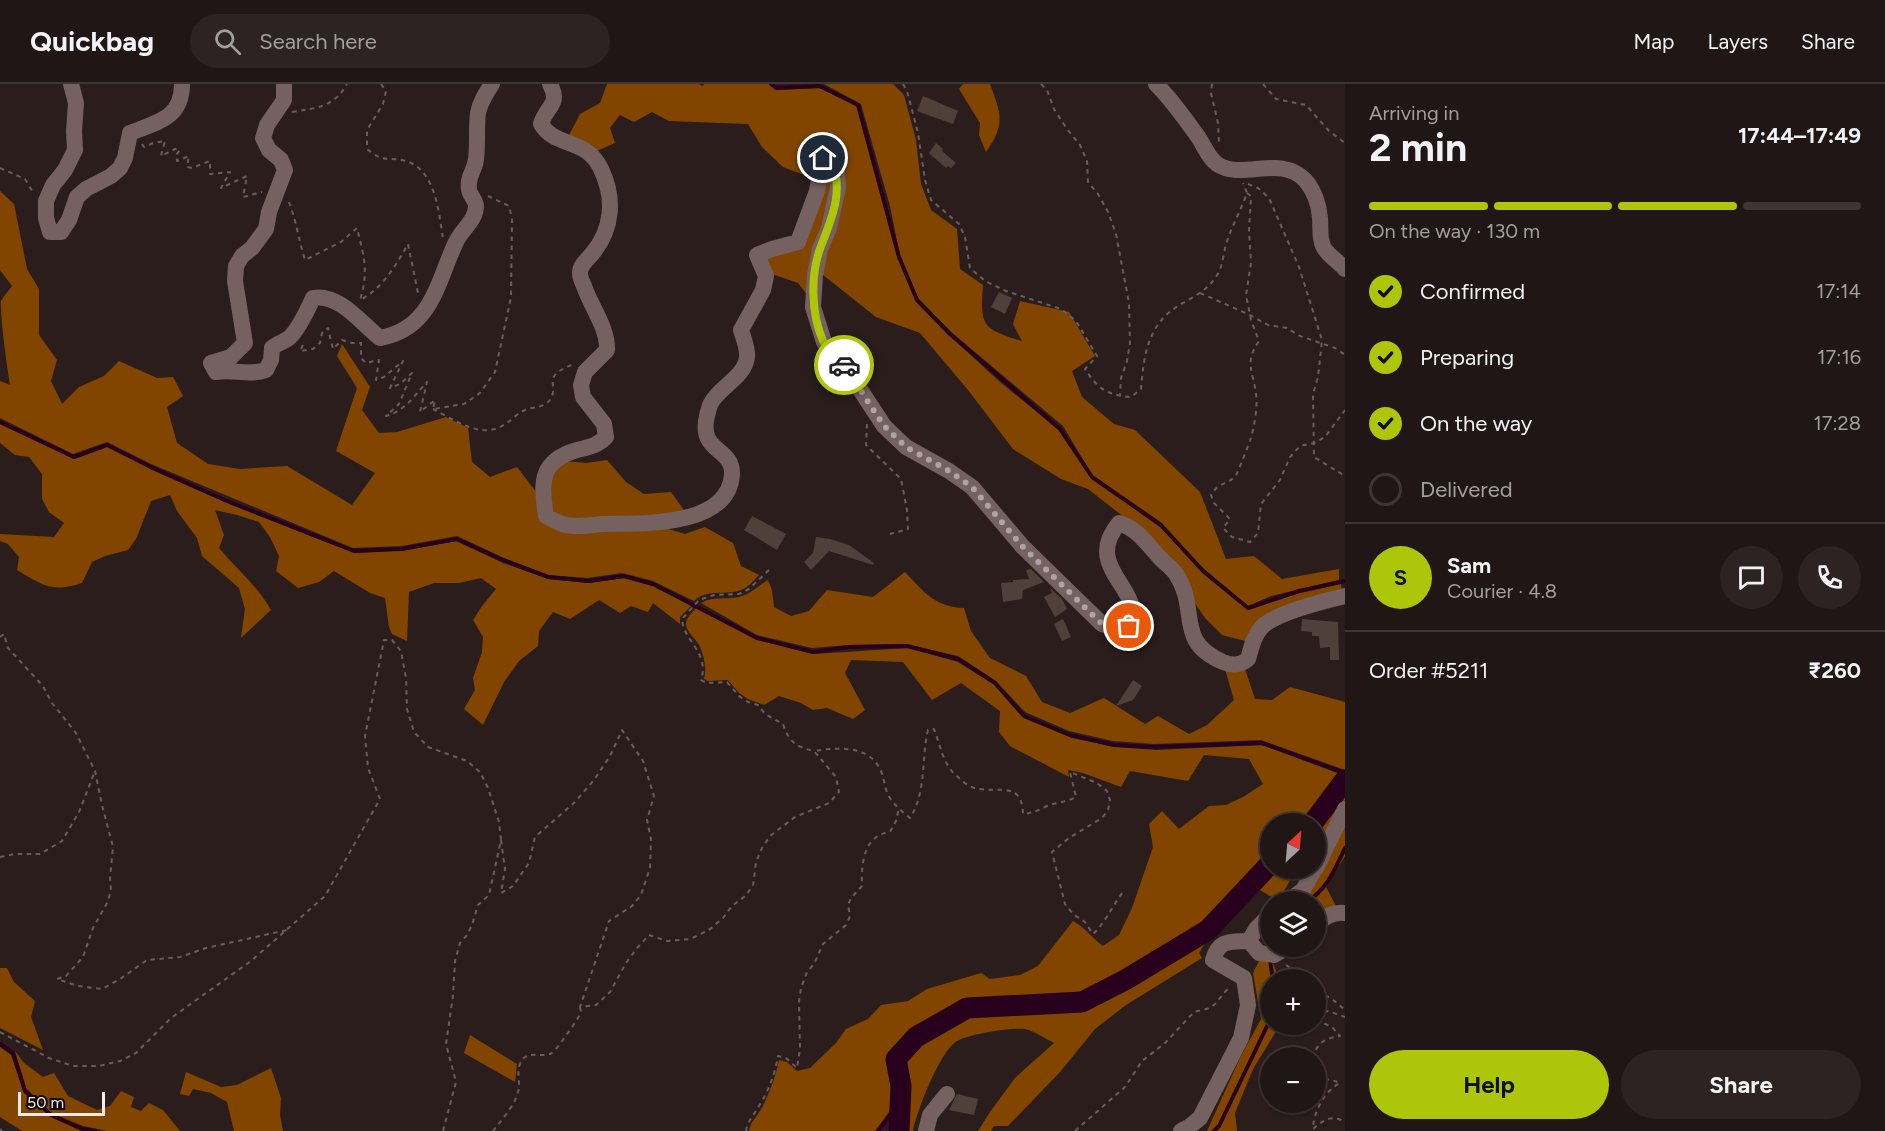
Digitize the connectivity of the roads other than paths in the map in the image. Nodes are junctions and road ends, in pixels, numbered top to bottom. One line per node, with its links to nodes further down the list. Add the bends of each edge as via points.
1 (70, 84): 2 (street, via 76,103 75,150 46,201 50,232 61,232 77,197 120,168 130,133 162,121 176,110)
2 (182, 84)
3 (284, 84): 4 (street, via 284,100 263,138 269,150 282,160 285,170 268,212 266,229 236,266 245,343 231,357 211,363 216,372 266,370 272,348 294,332 313,298 322,297 346,309 380,338 407,329 420,318 441,283 457,239 473,218 476,205 469,191 469,176 477,161 478,112)
4 (492, 84)
5 (550, 84): 8 (street, via 555,96 553,106 541,124 547,134 590,153 601,168 611,206 603,240 581,266 580,274 607,340 607,350 585,372 580,385 583,397 604,424 606,437 597,446 563,454 549,466 542,483 546,516 564,525 627,525 679,519 713,507 727,493 732,472 726,456 712,447 705,435 711,402 734,380 747,356 741,330 763,290 766,276 757,255 798,242 817,191 823,158 831,158 838,188 820,249 813,307 824,342 884,426 906,447 972,487 1023,547 1102,624 1118,629 1129,626 1134,615 1131,600 1107,558 1113,530 1119,523 1145,540 1176,574 1195,643 1209,656 1227,664 1242,664 1248,659 1256,636 1269,621)
6 (1156, 84): 7 (street, via 1219,166 1266,167 1295,172 1305,180 1317,205 1323,247)
7 (1345, 269)
8 (1345, 596)
9 (1345, 809): 10 (street)
10 (1326, 846)
11 (1345, 913): 12 (street, via 1338,911)
12 (1326, 917)
13 (1260, 925): 14 (street)
14 (1250, 941): 15 (street); 18 (street, via 1224,943 1212,960 1244,978 1248,1005 1241,1038 1200,1118)
15 (1260, 953)
16 (946, 1094): 17 (street, via 930,1114)
17 (926, 1131)
18 (1181, 1131)

